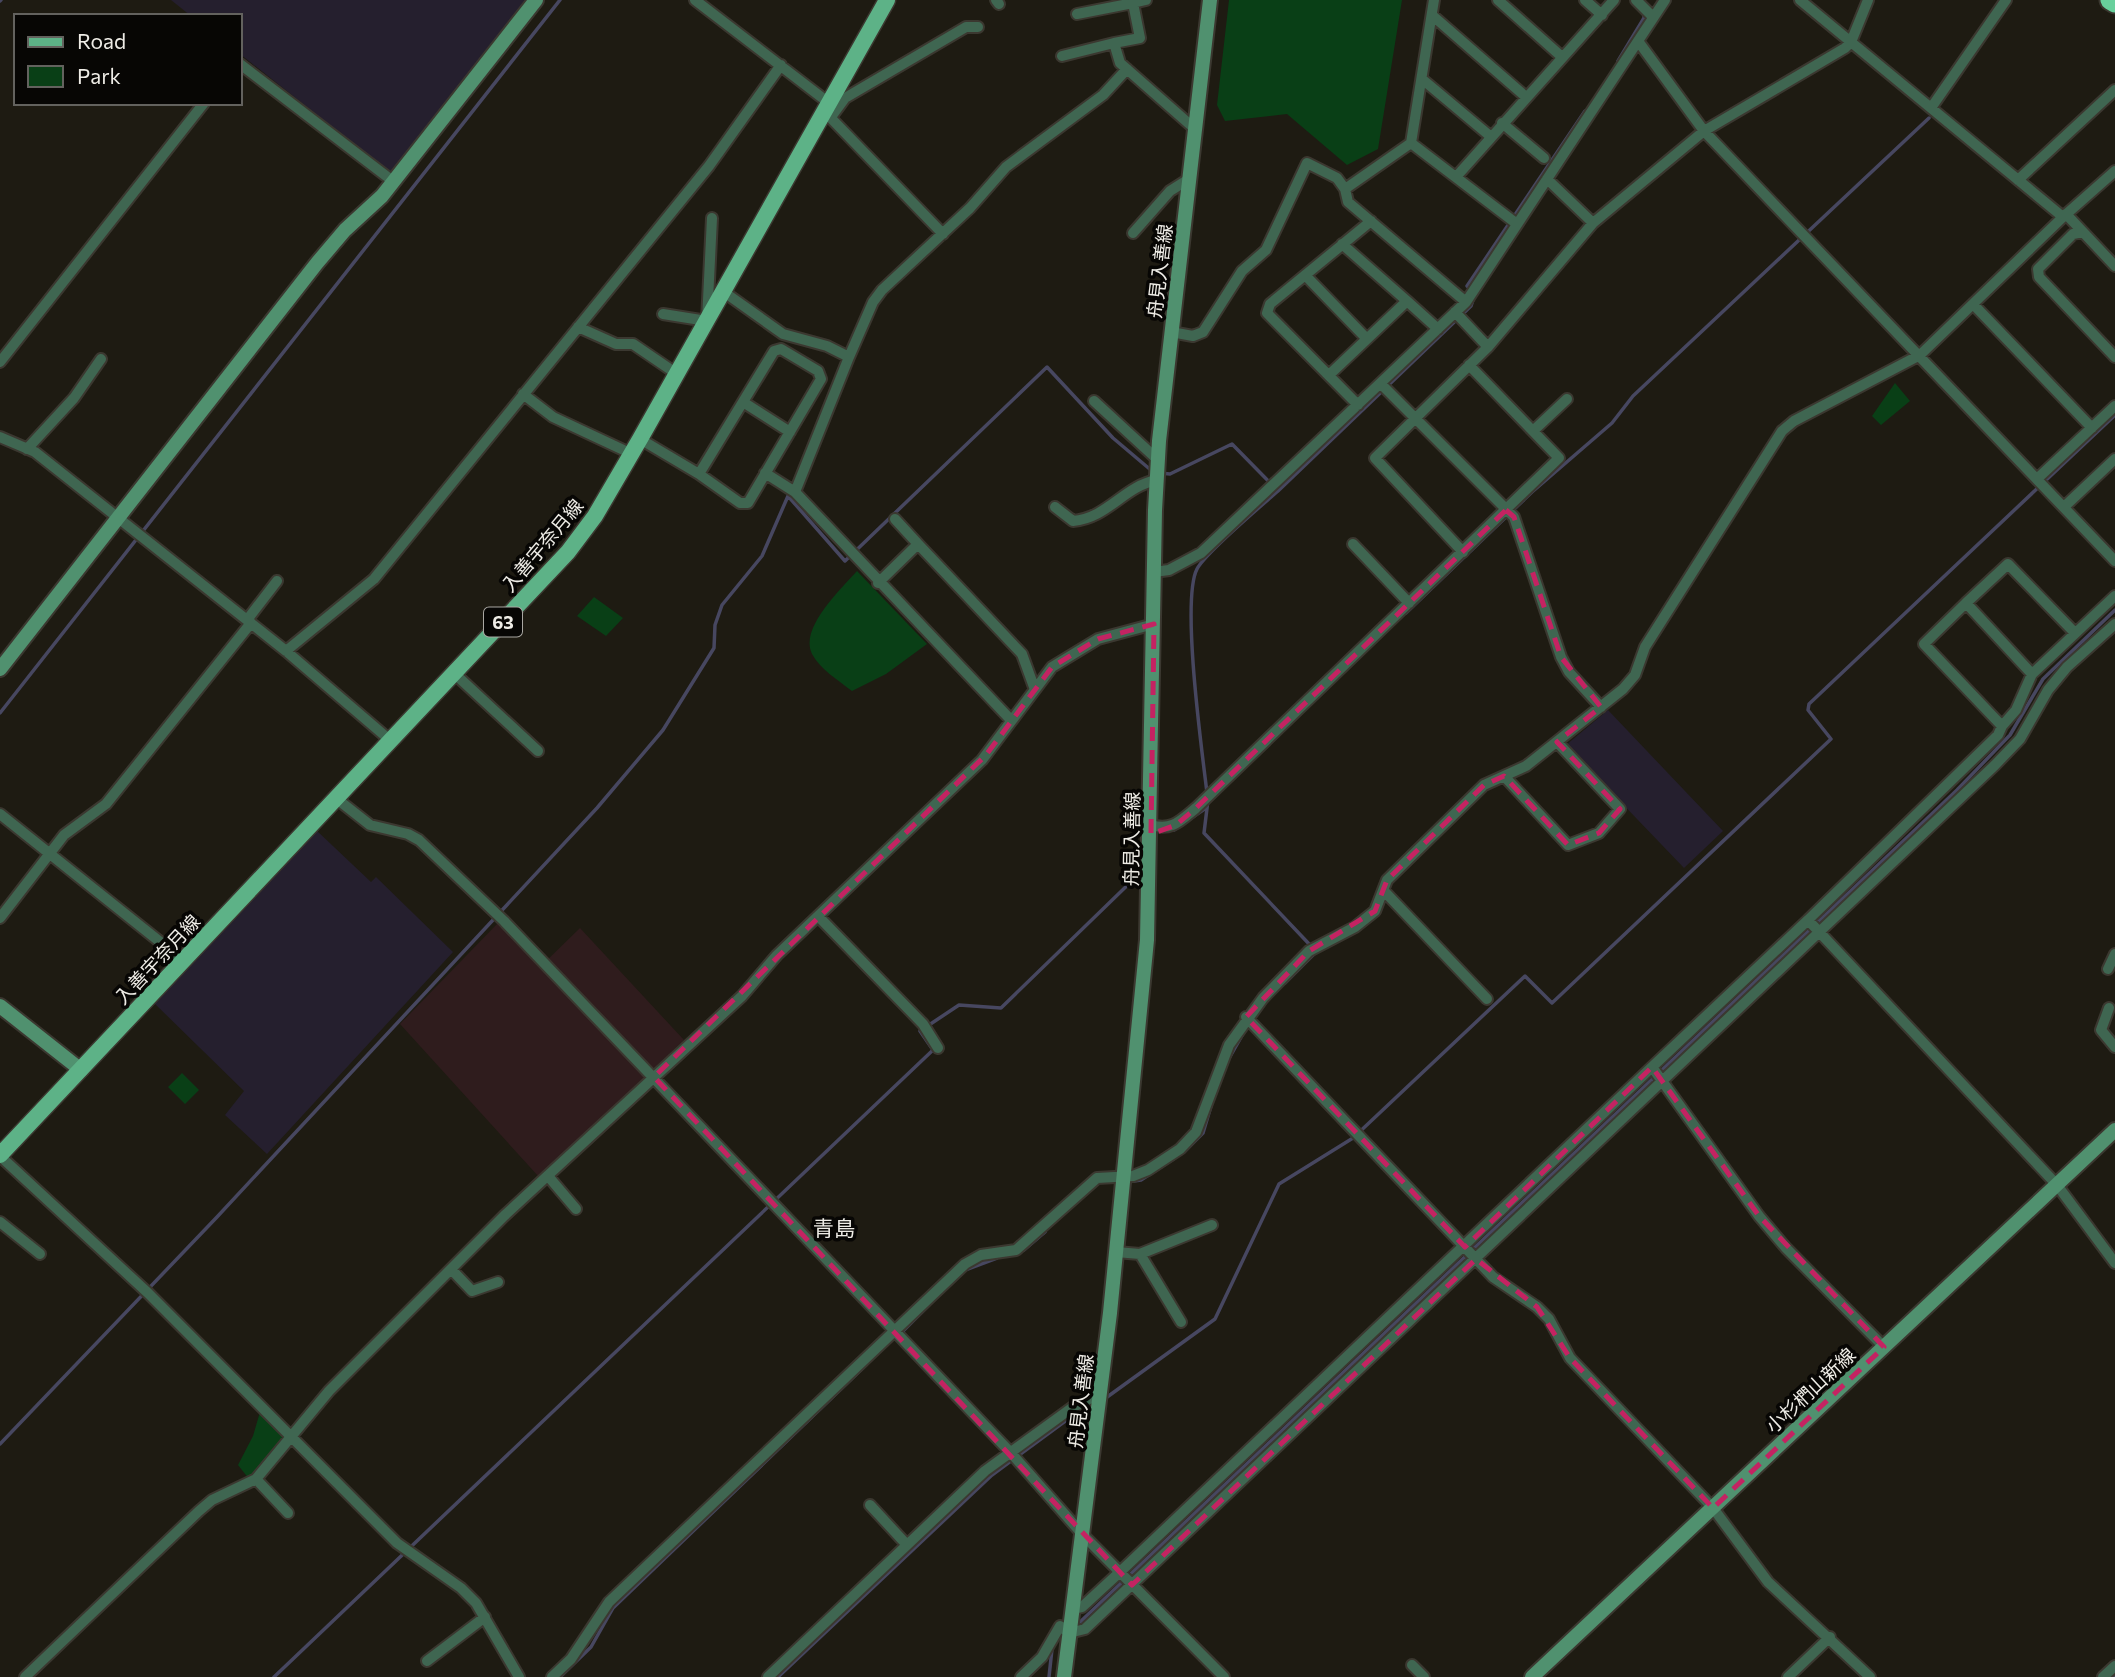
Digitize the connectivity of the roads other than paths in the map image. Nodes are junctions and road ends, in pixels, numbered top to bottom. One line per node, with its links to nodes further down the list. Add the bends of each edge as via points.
1 (536, 0): 48 (main road)
2 (695, 0): 28 (street)
3 (887, 0): 36 (main road, 入善宇奈月線 / 63)
4 (1146, 0): 17 (street)
5 (1210, 0): 38 (main road, 舟見入善線)
6 (1434, 0): 20 (street)
7 (1498, 0): 27 (street)
8 (1585, 0): 19 (street)
9 (1614, 0): 19 (street)
10 (1636, 0): 21 (street)
11 (1665, 0): 21 (street)
12 (1800, 0): 24 (street)
13 (1868, 0): 24 (street)
14 (2006, 0): 35 (street)
15 (2110, 0): 16 (highway)
16 (2115, 2)
17 (1133, 3): 18 (street); 25 (street, via 1140,38)
18 (1077, 14)
19 (1602, 15): 27 (street)
20 (1433, 16): 31 (street); 33 (street)
21 (1653, 17): 23 (street)
22 (978, 27): 36 (street, via 966,27)
23 (1638, 40): 39 (street); 45 (street)
24 (1851, 42): 35 (street); 39 (street)
25 (1114, 43): 26 (street); 30 (street, via 1119,63)
26 (1062, 56)
27 (1562, 57): 33 (street)
28 (781, 65): 36 (street); 68 (street, via 709,166)
29 (242, 66): 48 (street)
30 (1127, 69): 38 (street); 57 (street, via 1103,96 1006,167)
31 (1422, 79): 40 (street); 41 (street)
32 (2115, 90): 47 (street)
33 (1526, 97): 37 (street)
34 (202, 105): 74 (street)
35 (1931, 108): 47 (street)
36 (828, 110): 57 (street); 61 (main road, 入善宇奈月線 / 63)
37 (1502, 123): 40 (street); 42 (street)
38 (1195, 129): 46 (main road, 舟見入善線)
39 (1703, 131): 53 (street); 73 (street)
40 (1490, 136): 44 (street)
41 (1411, 143): 44 (street); 49 (street)
42 (1544, 158)
43 (2115, 171): 50 (street)
44 (1456, 177): 54 (street)
45 (1547, 178): 53 (street); 54 (street)
46 (1189, 179): 56 (street, via 1170,191); 70 (main road, 舟見入善線)
47 (2018, 180): 50 (street)
48 (394, 181): 105 (main road, via 317,264)
49 (1345, 189): 52 (street, via 1348,202); 70 (street, via 1337,178 1307,163 1266,250 1242,271 1203,332 1193,337)
50 (2064, 215): 55 (street); 64 (street)
51 (712, 218): 67 (street)
52 (1371, 221): 58 (street); 63 (street)
53 (1593, 223): 72 (street)
54 (1517, 224): 63 (street)
55 (2083, 232): 59 (street); 76 (street, via 2073,234 2038,269 2039,277)
56 (1133, 233)
57 (943, 234): 75 (street, via 906,265 873,302)
58 (1342, 244): 60 (street); 62 (street)
59 (2115, 266)
60 (1305, 275): 71 (street); 80 (street, via 1269,304 1267,313)
61 (724, 292): 67 (main road, 入善宇奈月線 / 63); 75 (street, via 783,334)
62 (1407, 301): 69 (street); 71 (street)
63 (1466, 302): 65 (street)
64 (1973, 304): 73 (street); 89 (street)
65 (1455, 312): 69 (street); 72 (street)
66 (663, 314): 67 (street)
67 (707, 321): 79 (main road, 入善宇奈月線 / 63)
68 (578, 327): 79 (street, via 615,344 633,344); 82 (street)
69 (1438, 329): 81 (street)
70 (1171, 332): 95 (main road, 舟見入善線)
71 (1367, 339): 80 (street)
72 (1488, 347): 78 (street)
73 (1920, 355): 99 (street); 126 (street, via 1782,431 1645,647 1635,675)
74 (1, 357)
75 (849, 357): 101 (street)
76 (2115, 357)
77 (101, 359): 94 (street, via 74,398)
78 (1469, 365): 88 (street); 90 (street)
79 (677, 374): 93 (main road, 入善宇奈月線 / 63)
80 (1329, 375): 86 (street)
81 (1381, 384): 86 (street); 88 (street)
82 (523, 394): 93 (street, via 553,417); 121 (street, via 374,579)
83 (1567, 398): 90 (street)
84 (1094, 401): 95 (street)
85 (743, 402): 91 (street); 91 (street, via 774,351 781,349 818,371 821,379); 98 (street)
86 (1358, 405): 111 (street, via 1201,553 1169,570)
87 (2115, 406): 89 (street)
88 (1416, 418): 104 (street); 109 (street, via 1375,458)
89 (2092, 428): 99 (street)
90 (1533, 431): 104 (street, via 1559,458)
91 (790, 432): 97 (street)
92 (0, 438): 94 (street)
93 (636, 446): 98 (street); 123 (main road, 入善宇奈月線 / 63, via 568,552)
94 (27, 449): 105 (street)
95 (1158, 460): 100 (main road, 舟見入善線)
96 (2112, 467): 102 (street)
97 (765, 473): 98 (street, via 748,502 740,503); 101 (street)
98 (699, 474)
99 (2039, 478): 102 (street)
100 (1157, 480): 103 (street, via 1145,482 1091,519 1073,522); 111 (main road, 舟見入善線)
101 (795, 492): 113 (street)
102 (2065, 506): 110 (street)
103 (1055, 507)
104 (1506, 510): 109 (street); 126 (street, via 1514,517 1561,657)
105 (118, 517): 117 (street); 122 (main road)
106 (895, 519): 107 (street)
107 (918, 544): 113 (street); 125 (street, via 1022,654)
108 (1353, 544): 115 (street)
109 (1463, 552): 115 (street)
110 (2115, 561)
111 (1154, 572): 118 (main road, 舟見入善線)
112 (277, 581): 117 (street)
113 (878, 583): 127 (street)
114 (2115, 596): 120 (street)
115 (1409, 603): 135 (street, via 1176,825 1165,829)
116 (1966, 603): 120 (street, via 2008,564); 124 (street); 128 (street, via 1924,643)
117 (249, 622): 121 (street); 136 (street, via 106,804)
118 (1154, 624): 125 (street, via 1080,648 1052,667); 135 (main road, 舟見入善線)
119 (2115, 624): 141 (street, via 2067,667 2020,738 1995,765)
120 (2075, 633): 124 (street)
121 (286, 651): 129 (street)
122 (0, 669)
123 (455, 674): 129 (main road, 入善宇奈月線 / 63); 131 (street)
124 (2032, 674): 128 (street, via 2016,710)
125 (1034, 687): 127 (street)
126 (1601, 707): 130 (street)
127 (1010, 719): 138 (street, via 982,760)
128 (2003, 726): 140 (street)
129 (391, 741): 133 (main road, 入善宇奈月線 / 63)
130 (1557, 742): 132 (street); 132 (street, via 1620,809 1599,833 1568,845)
131 (538, 751)
132 (1504, 776): 137 (street, via 1484,785 1387,880)
133 (337, 799): 143 (main road, 入善宇奈月線 / 63); 153 (street, via 370,825 419,840)
134 (0, 814): 136 (street)
135 (1151, 825): 157 (main road, 舟見入善線, via 1146,954)
136 (49, 852): 139 (street); 143 (street)
137 (1384, 891): 145 (street); 148 (street, via 1375,911 1355,928 1309,951)
138 (818, 916): 150 (street, via 923,1024); 153 (street)
139 (0, 918)
140 (1808, 920): 141 (street); 151 (street)
141 (1819, 933): 154 (street); 159 (street)
142 (2115, 954): 144 (street)
143 (184, 961): 152 (main road, 入善宇奈月線 / 63)
144 (2108, 970)
145 (1487, 999)
146 (0, 1006): 152 (main road)
147 (2109, 1008): 149 (street, via 2101,1030)
148 (1246, 1017): 157 (street, via 1221,1065 1196,1132 1148,1170); 163 (street)
149 (2115, 1047)
150 (938, 1048)
151 (1652, 1067): 154 (street); 163 (street)
152 (81, 1070): 156 (main road, 入善宇奈月線 / 63)
153 (654, 1077): 158 (street); 172 (street)
154 (1664, 1080): 167 (street); 173 (street, via 1759,1216)
155 (2115, 1130): 159 (main road, 小杉椚山新線)
156 (0, 1155): 175 (street, via 148,1293)
157 (1124, 1175): 164 (main road, 舟見入善線); 172 (street, via 1097,1178 1016,1250 981,1255 965,1264)
158 (548, 1176): 160 (street); 169 (street)
159 (2057, 1185): 168 (street); 173 (main road, 小杉椚山新線)
160 (576, 1209)
161 (0, 1222): 165 (street)
162 (1212, 1225): 166 (street)
163 (1465, 1247): 167 (street); 183 (street)
164 (1116, 1252): 166 (street); 174 (main road, 舟見入善線)
165 (40, 1254)
166 (1140, 1254): 171 (street)
167 (1476, 1259): 179 (street, via 1549,1319 1570,1358); 183 (street)
168 (2115, 1263)
169 (451, 1269): 170 (street, via 472,1291); 175 (street)
170 (498, 1282)
171 (1181, 1322)
172 (894, 1331): 176 (street); 193 (street, via 609,1602 571,1659)
173 (1884, 1347): 179 (main road, 小杉椚山新線)
174 (1101, 1393): 176 (street, via 1073,1407); 181 (main road, 舟見入善線)
175 (290, 1436): 177 (street); 185 (street, via 397,1543 461,1588)
176 (1011, 1452): 181 (street); 182 (street)
177 (256, 1479): 180 (street); 191 (street, via 199,1511)
178 (870, 1505): 182 (street)
179 (1713, 1508): 187 (street, via 1768,1582); 199 (main road, 小杉椚山新線)
180 (288, 1513)
181 (1083, 1535): 183 (street); 184 (main road, 舟見入善線)
182 (908, 1545): 194 (street)
183 (1126, 1579): 184 (street); 186 (street, via 1085,1629); 197 (street)
184 (1072, 1609): 186 (main road, 舟見入善線)
185 (485, 1617): 188 (street); 192 (street)
186 (1069, 1633): 195 (street, via 1060,1626 1042,1657); 196 (main road, 舟見入善線)
187 (1830, 1637): 200 (street); 201 (street)
188 (427, 1661)
189 (1412, 1665): 198 (street)
190 (2115, 1666): 202 (street)
191 (25, 1677)
192 (519, 1677)
193 (552, 1677)
194 (768, 1677)
195 (1021, 1677)
196 (1064, 1677)
197 (1224, 1677)
198 (1424, 1677)
199 (1532, 1677)
200 (1788, 1677)
201 (1870, 1677)
202 (2103, 1677)

